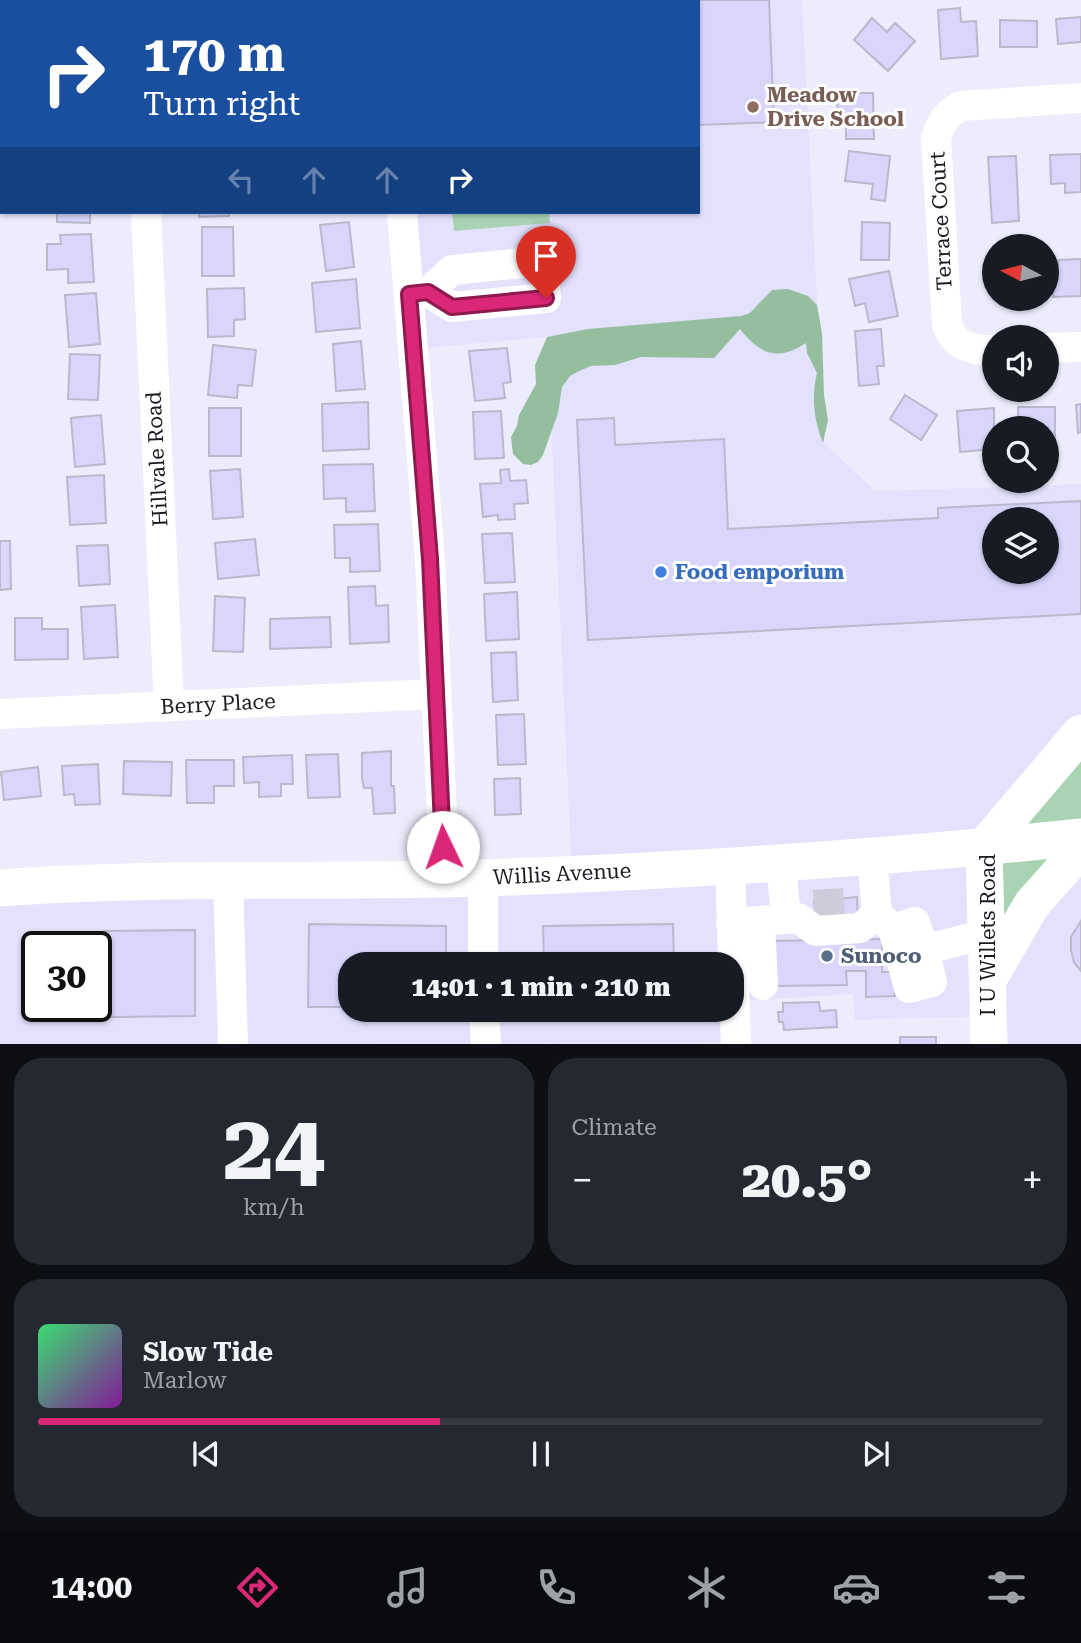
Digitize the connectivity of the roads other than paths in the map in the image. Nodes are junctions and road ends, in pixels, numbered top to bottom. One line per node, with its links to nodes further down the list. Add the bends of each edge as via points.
1 (1081, 98): 6 (street, Terrace Court, via 961,106 948,113 940,125 936,138 947,324 961,344)
2 (146, 214): 8 (street, Hillvale Road)
3 (402, 214): 7 (street, via 419,293)
4 (1081, 347): 5 (street)
5 (1059, 348)
6 (982, 351)
7 (437, 694): 8 (street, Berry Place); 17 (street)
8 (169, 706): 9 (street, Berry Place)
9 (0, 714)
10 (1081, 733): 12 (main road, I U Willets Road)
11 (1081, 837): 12 (main road, Willis Avenue)
12 (984, 847): 14 (main road, Willis Avenue); 23 (main road, I U Willets Road)
13 (1081, 849): 26 (main road, via 1032,904)
14 (872, 856): 15 (main road, Willis Avenue); 21 (street)
15 (781, 863): 16 (main road, Willis Avenue); 22 (street)
16 (730, 866): 18 (main road, Willis Avenue); 22 (street)
17 (445, 878): 18 (main road, Willis Avenue); 19 (main road, Willis Avenue)
18 (483, 878): 25 (street)
19 (228, 879): 20 (main road, Willis Avenue); 29 (street)
20 (0, 888)
21 (876, 915): 22 (street, via 860,928 816,931); 24 (street, via 915,922); 24 (street, via 909,988 932,982)
22 (778, 917): 27 (street); 31 (street)
23 (986, 934): 24 (street); 26 (main road, I U Willets Road)
24 (924, 950)
25 (483, 952)
26 (988, 981): 32 (main road, I U Willets Road)
27 (763, 985)
28 (485, 1022): 30 (street)
29 (233, 1044)
30 (486, 1044)
31 (736, 1044)
32 (989, 1044)

